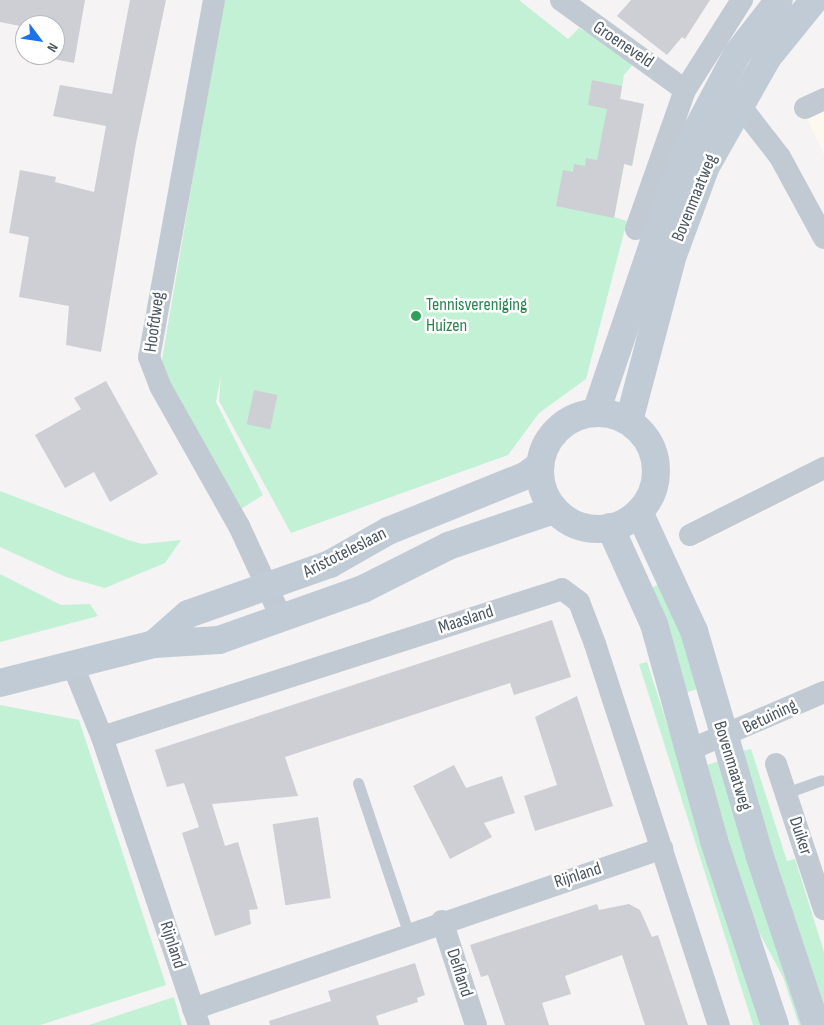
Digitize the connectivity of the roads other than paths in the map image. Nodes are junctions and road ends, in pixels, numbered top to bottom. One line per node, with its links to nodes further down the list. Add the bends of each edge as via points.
1 (214, 0): 18 (street, Hoofdweg, via 148,357)
2 (561, 0): 6 (street, Groeneveld)
3 (742, 0): 6 (street)
4 (779, 0): 10 (street, Bovenmaatweg, via 737,54 683,156)
5 (814, 0): 7 (street, Bovenmaatweg)
6 (685, 90): 8 (street)
7 (738, 103): 9 (street, via 780,157); 11 (street, Bovenmaatweg, via 706,166 673,254)
8 (636, 229)
9 (824, 238)
10 (596, 412): 11 (street); 12 (street, via 569,420 557,428 542,452)
11 (629, 421): 15 (street, via 643,434 655,459 653,488)
12 (539, 466): 14 (street, via 542,489); 18 (street, Aristoteleslaan, via 526,476 453,502 330,564)
13 (824, 468): 17 (street)
14 (554, 510): 16 (street, via 584,528); 19 (street, Aristoteleslaan, via 448,546 363,589)
15 (638, 512): 16 (street); 25 (street, Bovenmaatweg, via 694,632)
16 (610, 527): 26 (street, Bovenmaatweg, via 654,624)
17 (690, 535)
18 (269, 589): 19 (street, Hoofdweg); 20 (street, Aristoteleslaan, via 188,614)
19 (281, 617): 20 (street, Aristoteleslaan, via 218,640)
20 (154, 644): 21 (street, Aristoteleslaan)
21 (74, 666): 22 (street, Aristoteleslaan); 24 (street, Rijnland)
22 (0, 682)
23 (824, 692): 25 (street, Betuining)
24 (102, 737): 31 (street, Maasland, via 562,589 579,602); 35 (street, Rijnland)
25 (724, 739): 26 (street, Betuining); 39 (street, Bovenmaatweg)
26 (687, 751): 38 (street, Bovenmaatweg)
27 (776, 764): 30 (street, Duiker)
28 (822, 780): 30 (lane)
29 (358, 782): 34 (lane)
30 (786, 792): 32 (street, Duiker)
31 (662, 848): 33 (street, Rijnland); 37 (street)
32 (824, 909)
33 (442, 921): 34 (street, Rijnland); 36 (street, Delfland)
34 (408, 932): 35 (street, Rijnland)
35 (196, 1017)
36 (476, 1025)
37 (719, 1025)
38 (775, 1025)
39 (816, 1025)

